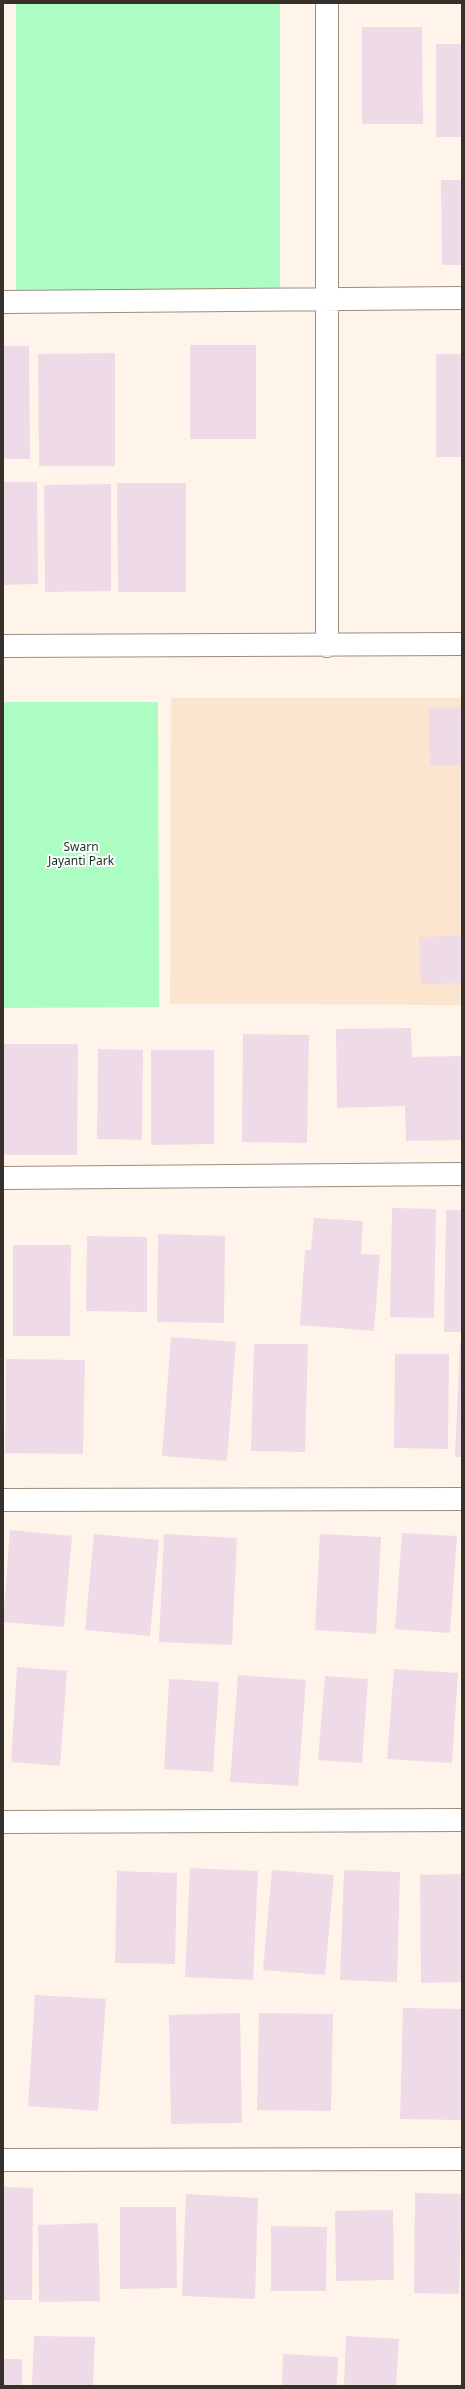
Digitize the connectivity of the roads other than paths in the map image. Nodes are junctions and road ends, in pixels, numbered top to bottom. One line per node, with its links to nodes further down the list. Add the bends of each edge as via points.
1 (327, 3): 3 (street)
2 (462, 298): 3 (street)
3 (326, 299): 4 (street); 7 (street)
4 (3, 302)
5 (462, 644): 7 (street)
6 (3, 646): 7 (street)
7 (327, 646)
8 (462, 1174): 9 (street)
9 (3, 1178)
10 (462, 1499): 11 (street)
11 (3, 1500)
12 (462, 1820): 13 (street)
13 (3, 1822)
14 (462, 2159): 15 (street)
15 (3, 2160)

